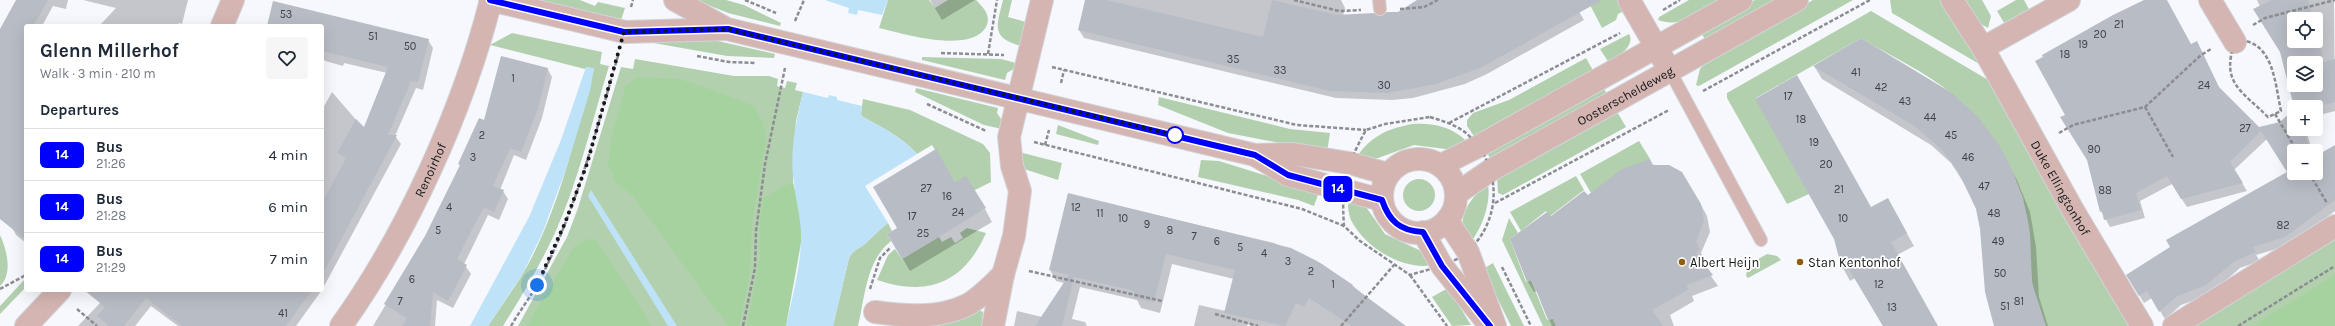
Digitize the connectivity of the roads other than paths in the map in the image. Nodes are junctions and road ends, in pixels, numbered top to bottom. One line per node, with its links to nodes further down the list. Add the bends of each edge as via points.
1 (233, 0): 11 (street)
2 (491, 0): 12 (street, via 624,32); 31 (street, Renoirhof, via 482,35 452,117 416,197 365,292)
3 (675, 0): 12 (street)
4 (1042, 0): 17 (street)
5 (1629, 0): 14 (street)
6 (1741, 0): 14 (street, Oosterscheldeweg)
7 (1797, 0): 16 (street, Oosterscheldeweg)
8 (1952, 0): 15 (street, Duke Ellingtonhof)
9 (2069, 0): 15 (street)
10 (2210, 0): 13 (street)
11 (223, 24)
12 (728, 29): 17 (street)
13 (2233, 39)
14 (1656, 47): 16 (street); 19 (street, Oosterscheldeweg)
15 (1983, 48): 35 (street, Duke Ellingtonhof)
16 (1670, 71): 21 (street, Oosterscheldeweg, via 1491,170); 26 (lane)
17 (1018, 99): 18 (street); 27 (street, via 1009,137 1012,166 1020,190 1014,236)
18 (1255, 155): 20 (street, via 1293,154 1349,163); 22 (street, via 1288,175)
19 (1441, 165): 20 (street, via 1423,158 1403,162); 21 (street, via 1452,178)
20 (1388, 174): 22 (street, via 1383,186)
21 (1456, 194): 23 (street, via 1454,208)
22 (1382, 200): 25 (street, via 1386,213 1396,224 1409,231)
23 (1446, 220): 25 (street, via 1436,229); 34 (street, via 1468,252)
24 (2335, 226): 36 (street)
25 (1423, 232): 33 (street, via 1442,266)
26 (1761, 240)
27 (1004, 270): 29 (street, via 967,305 935,314 904,316); 32 (street)
28 (58, 292): 30 (street)
29 (872, 304)
30 (26, 326)
31 (341, 326)
32 (993, 326)
33 (1490, 326)
34 (1495, 326)
35 (2142, 326)
36 (2174, 326)

